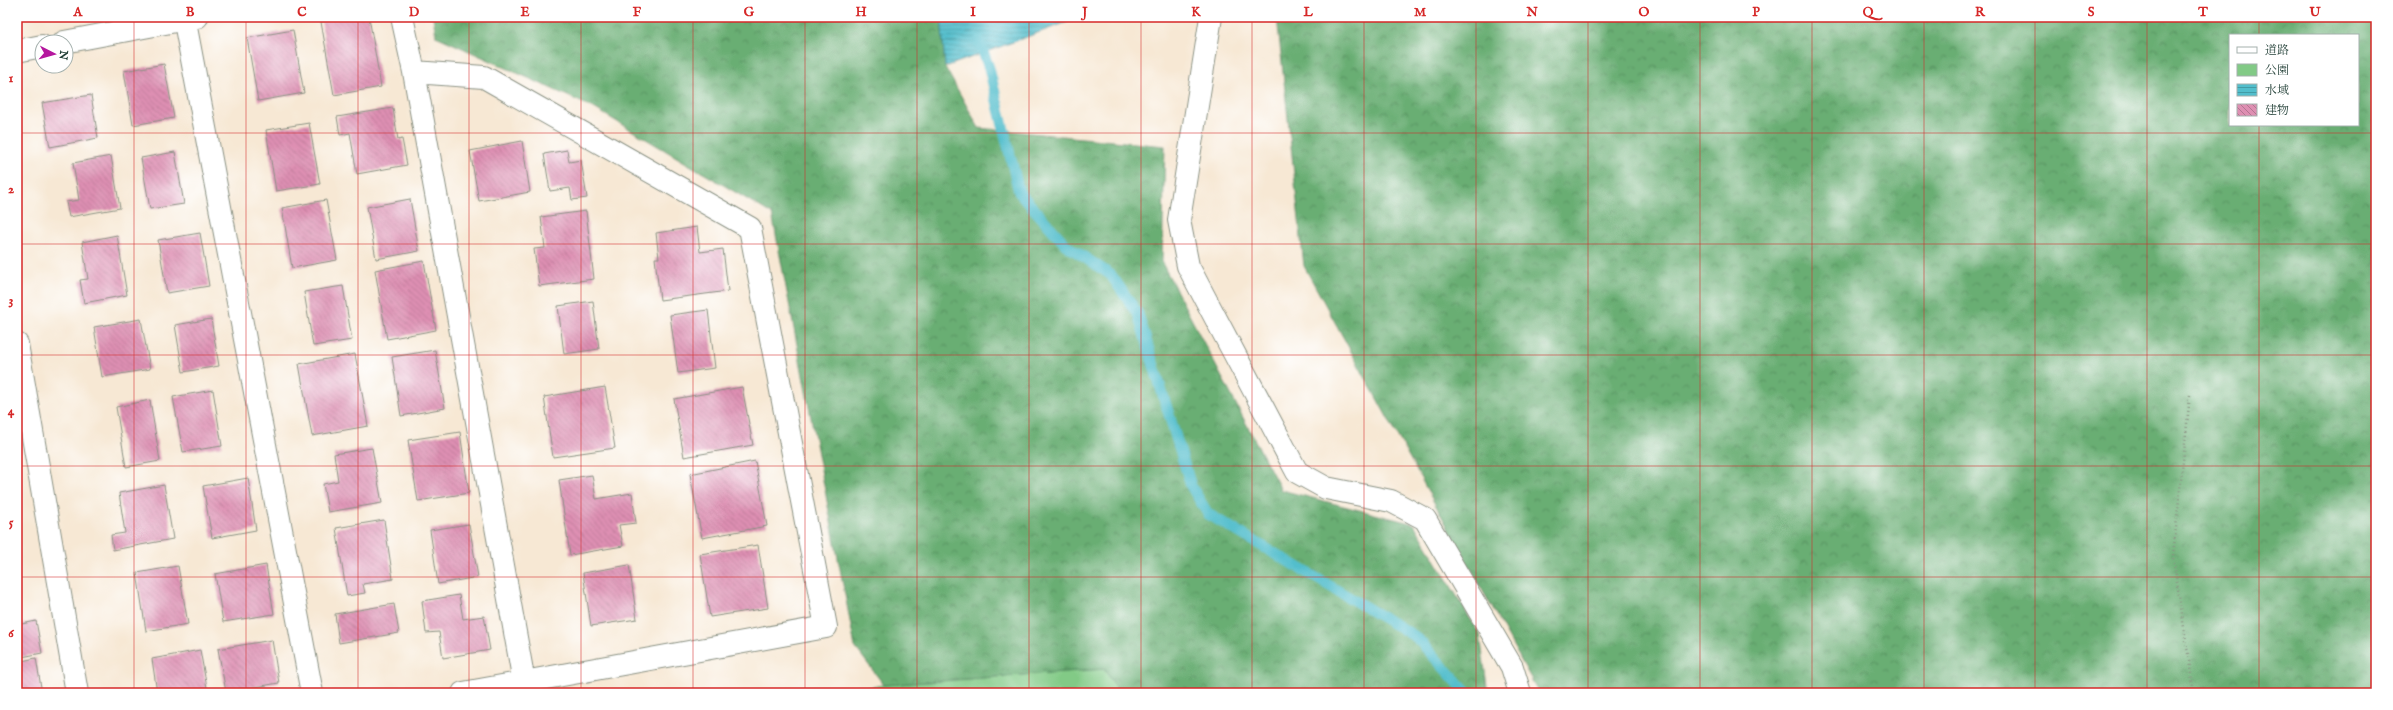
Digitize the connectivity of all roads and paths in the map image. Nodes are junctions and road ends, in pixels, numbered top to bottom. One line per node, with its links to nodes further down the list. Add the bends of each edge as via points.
1 (402, 17): 7 (street)
2 (1211, 17): 14 (street, via 1179,220 1188,266 1297,472 1326,488 1391,501 1425,519 1512,667)
3 (189, 18): 4 (street); 12 (street)
4 (74, 40)
5 (34, 48): 6 (street)
6 (17, 51)
7 (414, 72): 10 (street); 10 (street, via 484,77 750,228 826,627)
8 (17, 344): 11 (street)
9 (2190, 395): 15 (path, via 2173,556)
10 (524, 682): 13 (street)
11 (77, 693)
12 (312, 693)
13 (463, 693)
14 (1520, 693)
15 (2194, 693)

